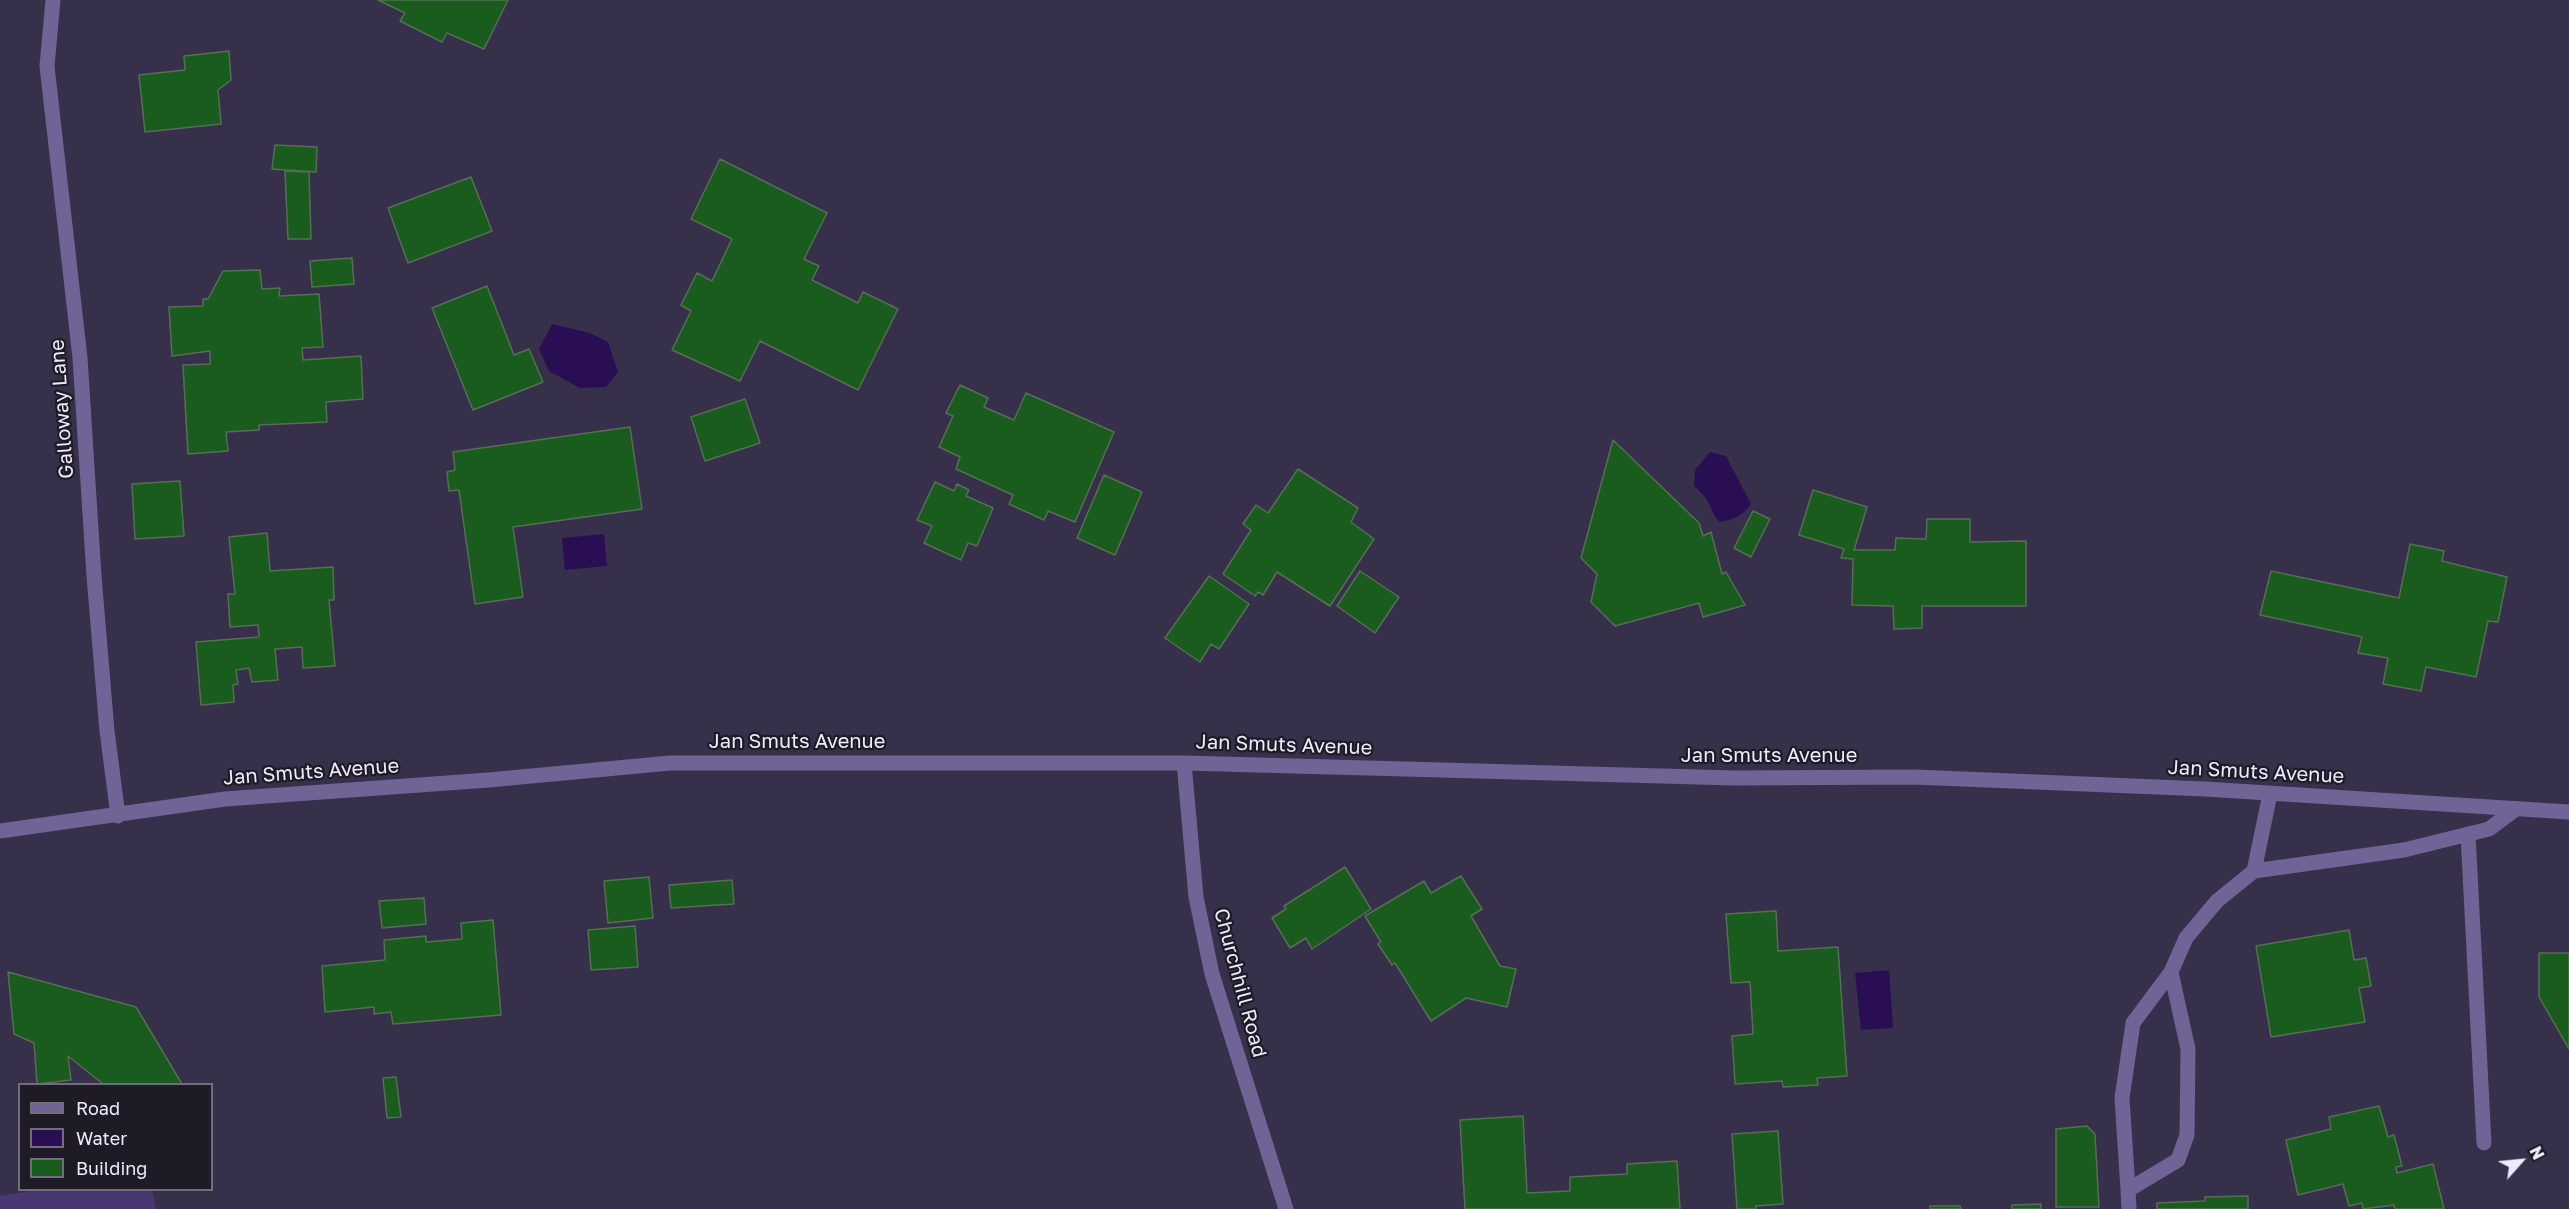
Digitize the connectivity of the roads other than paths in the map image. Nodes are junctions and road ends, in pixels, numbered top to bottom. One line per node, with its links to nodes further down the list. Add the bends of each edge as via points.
1 (53, 0): 6 (street, Galloway Lane, via 47,66 80,358 107,731)
2 (1184, 763): 3 (street, Jan Smuts Avenue, via 1735,778 1915,777); 6 (street, Jan Smuts Avenue, via 670,763 225,799); 13 (street, Churchhill Road, via 1196,897 1212,974)
3 (2270, 794): 4 (street, Jan Smuts Avenue); 9 (street)
4 (2516, 809): 5 (street, Jan Smuts Avenue); 8 (street, via 2489,829)
5 (2569, 812)
6 (118, 816): 7 (street, Jan Smuts Avenue)
7 (0, 831)
8 (2468, 834): 9 (street, via 2404,850); 11 (street)
9 (2254, 871): 10 (street, via 2217,901 2186,938)
10 (2171, 972): 12 (street, via 2133,1023 2122,1098); 12 (street, via 2188,1049 2187,1135 2178,1160)
11 (2484, 1143)
12 (2128, 1190): 14 (street)
13 (1286, 1209)
14 (2129, 1209)

